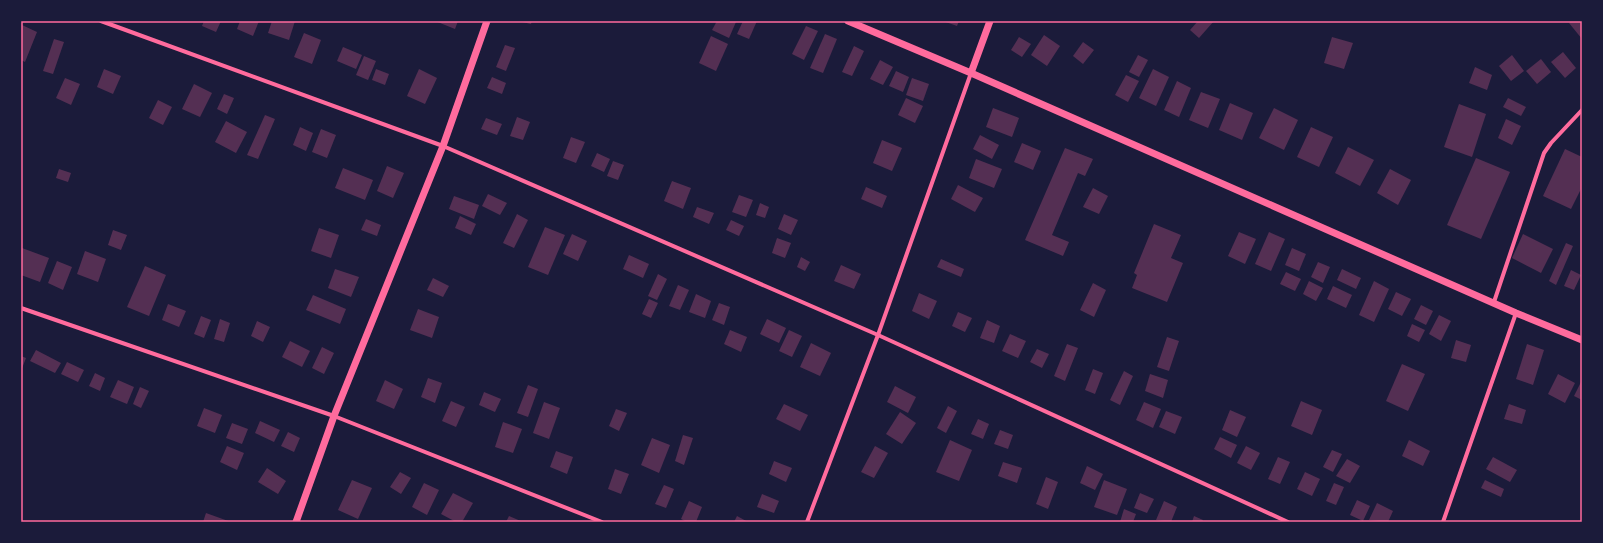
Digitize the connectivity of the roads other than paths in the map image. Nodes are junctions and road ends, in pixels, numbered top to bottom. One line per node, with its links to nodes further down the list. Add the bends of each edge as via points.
1 (101, 21): 7 (street)
2 (487, 21): 7 (street)
3 (848, 21): 5 (street)
4 (990, 21): 5 (street)
5 (971, 73): 8 (street); 11 (street)
6 (1582, 110): 8 (street, via 1544,153)
7 (443, 146): 11 (street); 13 (street)
8 (1494, 302): 10 (street)
9 (21, 308): 13 (street)
10 (1516, 313): 12 (street); 18 (street)
11 (878, 335): 16 (street); 17 (street)
12 (1582, 340)
13 (334, 416): 14 (street); 15 (street)
14 (296, 522)
15 (602, 522)
16 (807, 522)
17 (1288, 522)
18 (1443, 522)

